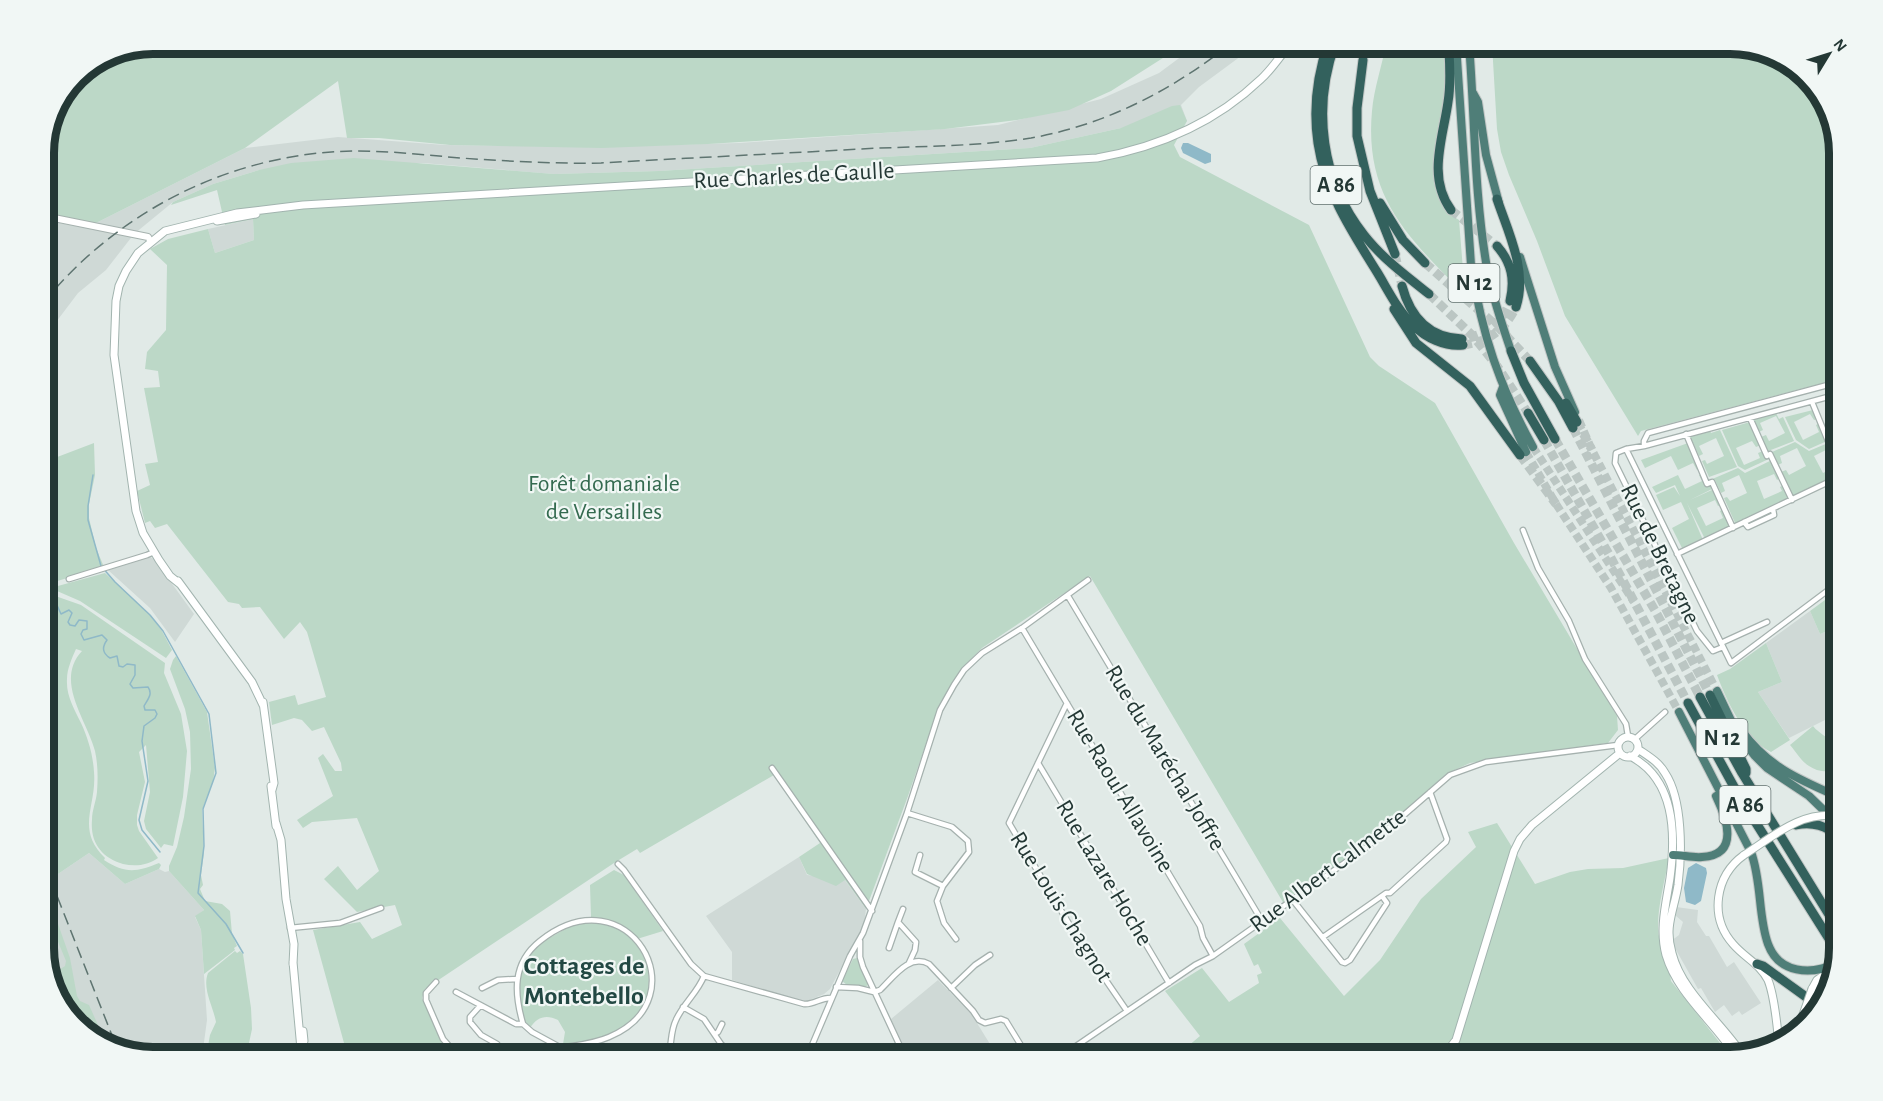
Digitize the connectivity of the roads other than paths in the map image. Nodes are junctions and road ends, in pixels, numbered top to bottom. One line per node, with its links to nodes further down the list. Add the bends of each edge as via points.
1 (1282, 54): 13 (main road, Rue Charles de Gaulle, via 1263,78 1204,122 1149,146 1097,158 303,205 205,220 166,231)
2 (1326, 54): 14 (highway, via 1317,92 1318,142 1332,191)
3 (1332, 54): 19 (highway, A 86, via 1325,80 1322,118 1328,159 1338,189 1370,242)
4 (1449, 54): 11 (highway, via 1450,88 1438,169 1441,194)
5 (1457, 54): 34 (highway, N 12, via 1472,265 1481,318 1503,387 1500,395)
6 (1470, 54): 8 (highway, N 12)
7 (1363, 60): 9 (highway, A 86, via 1357,108)
8 (1473, 93): 10 (highway); 20 (highway, N 12, via 1486,259)
9 (1362, 158): 16 (highway, via 1370,191); 17 (highway, A 86, via 1394,226)
10 (1497, 199): 15 (highway, via 1518,266 1520,290 1513,304 1512,271); 27 (highway)
11 (1451, 210)
12 (54, 218): 13 (street, via 148,237)
13 (151, 242): 39 (main road, Rue Charles de Gaulle, via 136,256 121,280 114,342 136,511)
14 (1359, 243): 18 (highway, via 1413,326 1446,344 1463,342 1426,327 1411,310); 34 (highway, via 1411,338 1470,386)
15 (1497, 246)
16 (1395, 254)
17 (1425, 263)
18 (1402, 286)
19 (1429, 294)
20 (1511, 351): 29 (highway, N 12)
21 (1531, 359): 27 (highway)
22 (1829, 385): 32 (street, Rue de Bretagne, via 1648,433)
23 (1829, 397): 24 (street, Rue de Bretagne)
24 (1812, 402): 26 (street, Rue de Bretagne); 31 (street)
25 (1528, 413): 30 (highway)
26 (1750, 418): 28 (street, Rue de Bretagne); 36 (street)
27 (1576, 424)
28 (1686, 434): 32 (street, Rue de Bretagne); 37 (street, via 1707,484 1712,482)
29 (1555, 439)
30 (1544, 440)
31 (1829, 444)
32 (1644, 446): 33 (street, Rue de Bretagne)
33 (1626, 449): 40 (street, Rue de Bretagne); 47 (street, Rue de Bretagne, via 1616,453 1615,463 1696,631 1713,651)
34 (1526, 451)
35 (1829, 482): 36 (street)
36 (1791, 500): 37 (street)
37 (1733, 528): 40 (street)
38 (1523, 530): 54 (street, via 1585,659)
39 (154, 552): 41 (street); 81 (main road, Rue Charles de Gaulle, via 230,645 256,680 262,695)
40 (1677, 554): 47 (street, Rue de Bretagne)
41 (69, 579)
42 (1088, 580): 44 (street)
43 (1829, 590): 47 (street, Rue de Bretagne, via 1731,663)
44 (1068, 596): 46 (street); 79 (street, Rue du Maréchal Joffre)
45 (1767, 622): 47 (street)
46 (1022, 628): 49 (street, Rue Raoul Allavoine); 64 (street, via 982,653 954,685 940,710)
47 (1722, 645)
48 (1709, 694): 53 (highway); 61 (highway, N 12, via 1726,747)
49 (1067, 703): 58 (street, Rue Louis Chagnot); 90 (street, Rue Raoul Allavoine, via 1200,926)
50 (1688, 703): 85 (highway, A 86, via 1739,796)
51 (1665, 712): 54 (street)
52 (1679, 712): 60 (highway)
53 (1729, 715): 63 (highway, via 1773,763); 65 (highway, via 1755,756)
54 (1632, 738): 55 (main road, via 1620,740); 56 (main road)
55 (1619, 749): 57 (main road, via 1624,756); 62 (street, Rue Albert Calmette, via 1486,762 1450,775); 126 (main road, via 1520,839)
56 (1638, 749): 57 (main road); 70 (main road, via 1659,765 1671,784 1677,813)
57 (1630, 756): 70 (main road, via 1652,771 1663,790)
58 (1038, 763): 99 (street, Rue Lazare Hoche); 109 (street, Rue Louis Chagnot, via 1009,823 1081,944)
59 (772, 768): 77 (street)
60 (1710, 776): 70 (highway, via 1729,829 1727,840 1710,855); 95 (highway, via 1754,860 1771,950 1791,968)
61 (1746, 778): 78 (highway, A 86)
62 (1430, 792): 73 (street, via 1446,842); 74 (street, Rue Albert Calmette, via 1367,847)
63 (1829, 792)
64 (907, 813): 72 (street, via 952,827 968,842 967,856); 77 (street)
65 (1829, 815)
66 (1829, 815): 67 (main road, bridge, via 1806,818)
67 (1786, 829): 68 (highway, bridge, via 1814,824); 94 (main road, bridge, via 1731,866 1719,895 1719,916 1731,943)
68 (1829, 830)
69 (920, 855): 72 (street, via 915,872)
70 (1676, 855): 127 (main road, via 1663,924 1666,954 1684,991); 128 (main road, via 1677,887 1668,923 1672,955 1686,982)
71 (618, 864): 96 (street, via 691,964)
72 (943, 886): 84 (street, via 938,911)
73 (1382, 896): 82 (street); 82 (street, via 1387,903 1350,960 1342,962)
74 (1292, 899): 79 (street, Rue Albert Calmette); 82 (street)
75 (381, 908): 81 (street, via 340,922)
76 (903, 909): 80 (street)
77 (872, 911): 83 (street)
78 (1829, 915)
79 (1262, 921): 90 (street, Rue Albert Calmette)
80 (898, 922): 86 (street); 87 (street, via 916,942)
81 (290, 928): 116 (main road, Rue Charles de Gaulle)
82 (1323, 937)
83 (860, 939): 89 (street); 91 (street)
84 (956, 939)
85 (1829, 939)
86 (889, 948)
87 (915, 950): 92 (street); 93 (street)
88 (990, 955): 102 (street)
89 (850, 956): 91 (street); 100 (street)
90 (1213, 956): 99 (street, Rue Albert Calmette)
91 (860, 957): 104 (street)
92 (922, 960): 93 (street); 102 (street)
93 (909, 963): 104 (street)
94 (1757, 964): 106 (highway); 114 (main road, via 1771,989)
95 (1824, 971): 110 (main road, bridge, via 1816,980)
96 (704, 976): 105 (street, via 804,1004); 108 (street)
97 (517, 979): 101 (street, via 498,980); 111 (street, via 517,1005); 119 (street, via 522,962 534,946 556,930 582,920 616,925 644,953 652,974 652,990 639,1016 610,1037)
98 (436, 982): 117 (street, via 426,993 426,1000)
99 (1169, 983): 109 (street, Rue Albert Calmette)
100 (836, 987): 104 (street); 105 (street)
101 (482, 988)
102 (951, 988): 124 (street, via 985,1023 1001,1018 1006,1021)
103 (456, 992): 107 (street)
104 (874, 992): 123 (street)
105 (832, 998): 122 (street)
106 (1813, 1002)
107 (480, 1006): 111 (street); 115 (street, via 470,1022 481,1035)
108 (682, 1007): 113 (street, via 704,1019); 120 (street, via 674,1023)
109 (1127, 1011): 125 (street, Rue Albert Calmette)
110 (1803, 1014)
111 (523, 1024): 118 (street)
112 (722, 1024): 113 (street)
113 (715, 1034): 121 (street)
114 (1778, 1035)
115 (497, 1044)
116 (302, 1047)
117 (450, 1047)
118 (558, 1047)
119 (566, 1047)
120 (670, 1047)
121 (725, 1047)
122 (812, 1047)
123 (900, 1047)
124 (1021, 1047)
125 (1076, 1047)
126 (1451, 1047)
127 (1729, 1047)
128 (1736, 1047)

